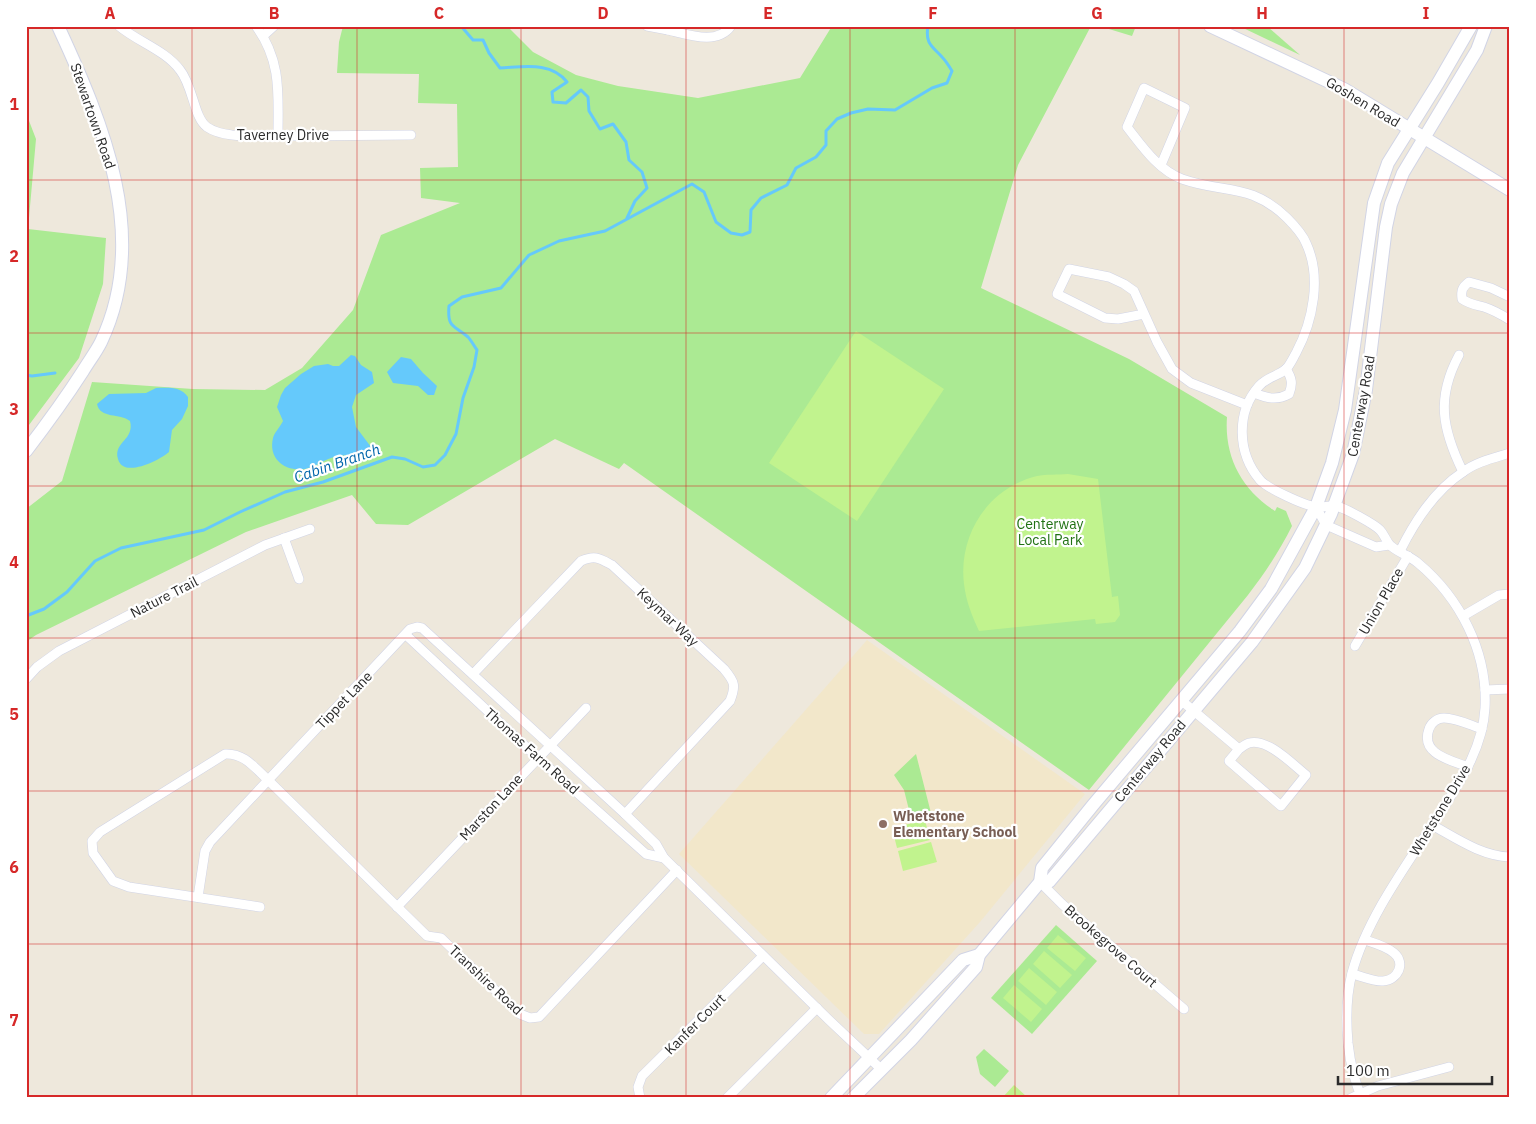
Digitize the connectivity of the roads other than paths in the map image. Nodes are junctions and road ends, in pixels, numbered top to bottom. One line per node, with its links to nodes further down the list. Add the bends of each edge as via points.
1 (58, 26): 25 (street, Stewartown Road, via 86,87 107,146 122,228 122,260 113,309 100,342 62,405)
2 (119, 26): 14 (street, Taverney Drive, via 170,59 181,70 189,84 198,115 207,127 233,135)
3 (256, 26): 11 (street)
4 (274, 26): 11 (street)
5 (647, 26): 10 (street)
6 (731, 26): 10 (street, via 718,36 706,38)
7 (1210, 26): 12 (street, Goshen Road, via 1344,89)
8 (1470, 26): 12 (street, Centerway Road)
9 (1486, 26): 15 (street, Centerway Road, via 1477,50)
10 (672, 28)
11 (263, 36): 14 (street, via 274,58)
12 (1410, 130): 15 (street, Goshen Road); 29 (street, Centerway Road, via 1388,163 1374,203 1345,410 1332,463)
13 (411, 135): 14 (street, Taverney Drive)
14 (278, 136)
15 (1425, 139): 17 (street, Goshen Road); 28 (street, Centerway Road, via 1403,173 1391,204 1366,390 1354,454)
16 (1161, 165): 16 (street, via 1127,127 1144,88 1185,108); 22 (street, via 1179,178 1240,190 1266,200 1290,221 1307,244 1315,280 1314,297 1300,345)
17 (1510, 190)
18 (1510, 297): 20 (street, via 1469,282 1461,292 1462,299 1468,303)
19 (1144, 314): 19 (street, via 1134,291 1109,278 1069,269 1058,294 1105,318); 24 (street, via 1172,369 1191,383)
20 (1510, 320)
21 (1459, 354): 27 (street, via 1447,382 1444,402 1447,435)
22 (1286, 369): 23 (street, via 1271,376); 23 (street, via 1293,385 1289,394 1280,399)
23 (1254, 393): 24 (street)
24 (1247, 405): 29 (street, via 1242,435 1250,463 1260,479 1279,492)
25 (26, 451)
26 (1510, 452): 27 (street, Union Place)
27 (1463, 472): 34 (street, Union Place, via 1441,491 1412,526)
28 (1335, 506): 29 (street, Whetstone Drive); 30 (street, Centerway Road); 33 (street, Whetstone Drive, via 1381,531)
29 (1316, 507): 30 (street); 45 (street, Centerway Road, via 1271,589)
30 (1326, 525): 33 (street, Whetstone Drive, via 1376,547); 47 (street, Centerway Road, via 1305,568 1252,642)
31 (310, 529): 32 (street, Nature Trail)
32 (284, 538): 35 (street); 42 (street, Nature Trail, via 59,651)
33 (1389, 545): 34 (street, Whetstone Drive)
34 (1404, 554): 37 (street, Whetstone Drive, via 1436,580); 40 (street, Union Place)
35 (299, 579)
36 (1510, 594): 37 (street, via 1499,596)
37 (1463, 616): 44 (street, Whetstone Drive, via 1478,651)
38 (422, 628): 39 (street, Tippet Lane, via 417,626); 41 (street, Thomas Farm Road)
39 (406, 634): 51 (street, Thomas Farm Road); 53 (street, Tippet Lane)
40 (1355, 646)
41 (473, 674): 49 (street, Thomas Farm Road); 54 (street, Keymar Way, via 581,560 591,556 612,565 724,669 732,678 735,689 730,701)
42 (26, 679)
43 (1510, 689): 44 (street)
44 (1485, 690): 48 (street, Whetstone Drive, via 1486,710)
45 (1182, 701): 47 (street); 59 (street, Centerway Road, via 1042,868)
46 (586, 708): 49 (street, Marston Lane)
47 (1193, 711): 50 (street); 59 (street, Centerway Road, via 1049,882)
48 (1482, 729): 52 (street, Whetstone Drive); 52 (street, via 1445,718 1437,719 1429,727 1426,742 1430,750)
49 (551, 744): 51 (street, Marston Lane); 54 (street, Thomas Farm Road)
50 (1239, 749): 50 (street, via 1229,761 1281,806 1306,774 1260,742 1248,743)
51 (538, 758): 57 (street, Thomas Farm Road, via 646,854); 62 (street, Marston Lane)
52 (1468, 767): 55 (street, Whetstone Drive)
53 (268, 780): 60 (street, via 210,842 205,851); 60 (street, Transhire Road, via 246,759 225,754 100,832 92,841 93,853 113,881 129,887); 62 (street, Transhire Road)
54 (624, 814): 57 (street, Thomas Farm Road, via 656,844)
55 (1432, 825): 56 (street, via 1479,850); 63 (street, Whetstone Drive, via 1384,901)
56 (1510, 857)
57 (664, 858): 58 (street, Thomas Farm Road)
58 (677, 870): 62 (street, Transhire Road, via 539,1017 520,1014 441,938 427,936); 65 (street, Thomas Farm Road)
59 (1040, 882): 64 (street, Centerway Road); 68 (street, Brookegrove Court)
60 (198, 897): 61 (street, Transhire Road)
61 (260, 907)
62 (397, 907)
63 (1364, 940): 66 (street, Whetstone Drive); 66 (street, via 1394,953 1400,969 1396,976 1383,981)
64 (979, 954): 69 (street, Centerway Road, via 963,960); 71 (street, Centerway Road, via 976,967)
65 (764, 956): 67 (street, Thomas Farm Road); 73 (street, Kanfer Court, via 642,1076 638,1087)
66 (1352, 974): 72 (street, Whetstone Drive, via 1347,1023 1350,1057)
67 (817, 1008): 69 (street, Thomas Farm Road); 74 (street)
68 (1184, 1009)
69 (870, 1058): 71 (street, Thomas Farm Road); 75 (street, Centerway Road)
70 (1448, 1067): 72 (street, via 1378,1086)
71 (882, 1069): 76 (street, Centerway Road)
72 (1361, 1095): 77 (street)
73 (640, 1098)
74 (728, 1098)
75 (831, 1098)
76 (853, 1098)
77 (1351, 1098)

